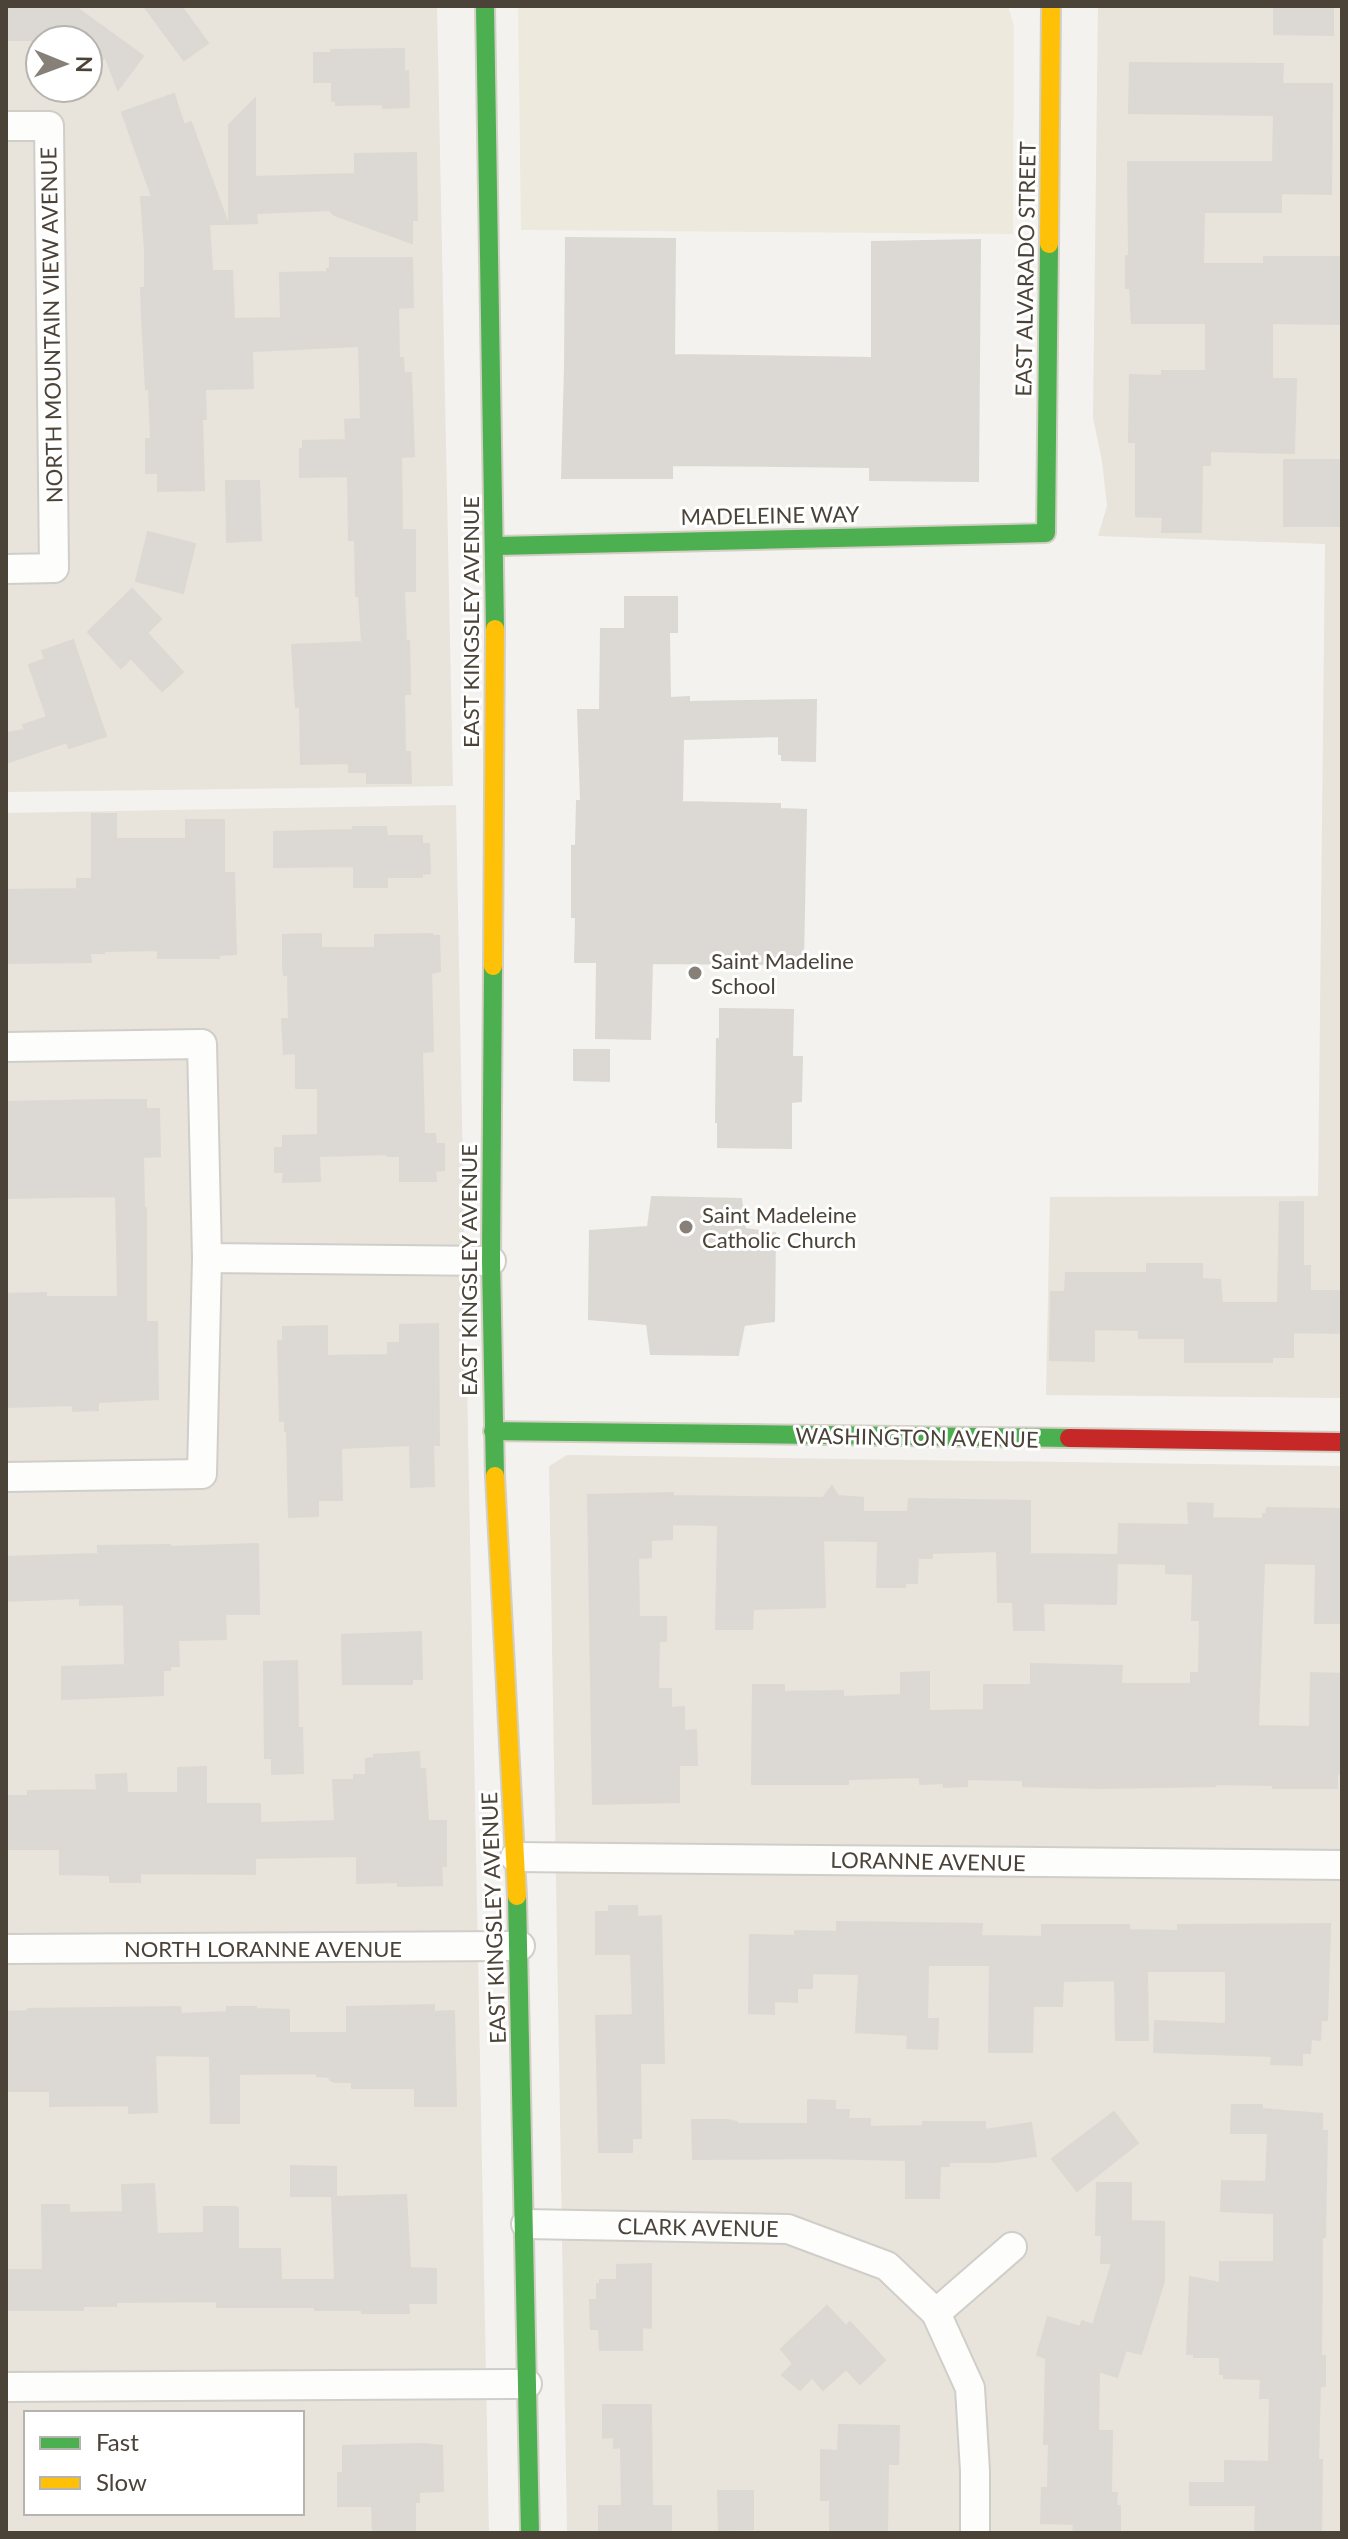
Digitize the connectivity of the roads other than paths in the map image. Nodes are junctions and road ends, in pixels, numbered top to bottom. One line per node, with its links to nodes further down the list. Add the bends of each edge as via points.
1 (485, 6): 5 (street, EAST KINGSLEY AVENUE)
2 (1051, 6): 4 (street, EAST ALVARADO STREET)
3 (6, 126): 6 (street, NORTH MOUNTAIN VIEW AVENUE, via 49,126 54,568)
4 (1046, 533): 5 (street, MADELEINE WAY)
5 (495, 546): 9 (street, EAST KINGSLEY AVENUE)
6 (6, 569)
7 (6, 1047): 8 (street, via 202,1044)
8 (207, 1258): 9 (street); 12 (street, via 202,1474)
9 (491, 1261): 10 (street, EAST KINGSLEY AVENUE)
10 (493, 1431): 11 (street, WASHINGTON AVENUE); 13 (street, EAST KINGSLEY AVENUE)
11 (1342, 1442)
12 (6, 1477)
13 (515, 1857): 14 (street, LORANNE AVENUE); 15 (street, EAST KINGSLEY AVENUE)
14 (1342, 1865)
15 (520, 1946): 16 (street, NORTH LORANNE AVENUE); 17 (street, EAST KINGSLEY AVENUE)
16 (6, 1949)
17 (526, 2224): 19 (street, CLARK AVENUE, via 788,2229 887,2266); 20 (street, EAST KINGSLEY AVENUE)
18 (1012, 2247): 19 (street)
19 (936, 2313): 23 (street, via 970,2388)
20 (527, 2384): 21 (street); 22 (street, EAST KINGSLEY AVENUE)
21 (6, 2387)
22 (530, 2533)
23 (975, 2533)

